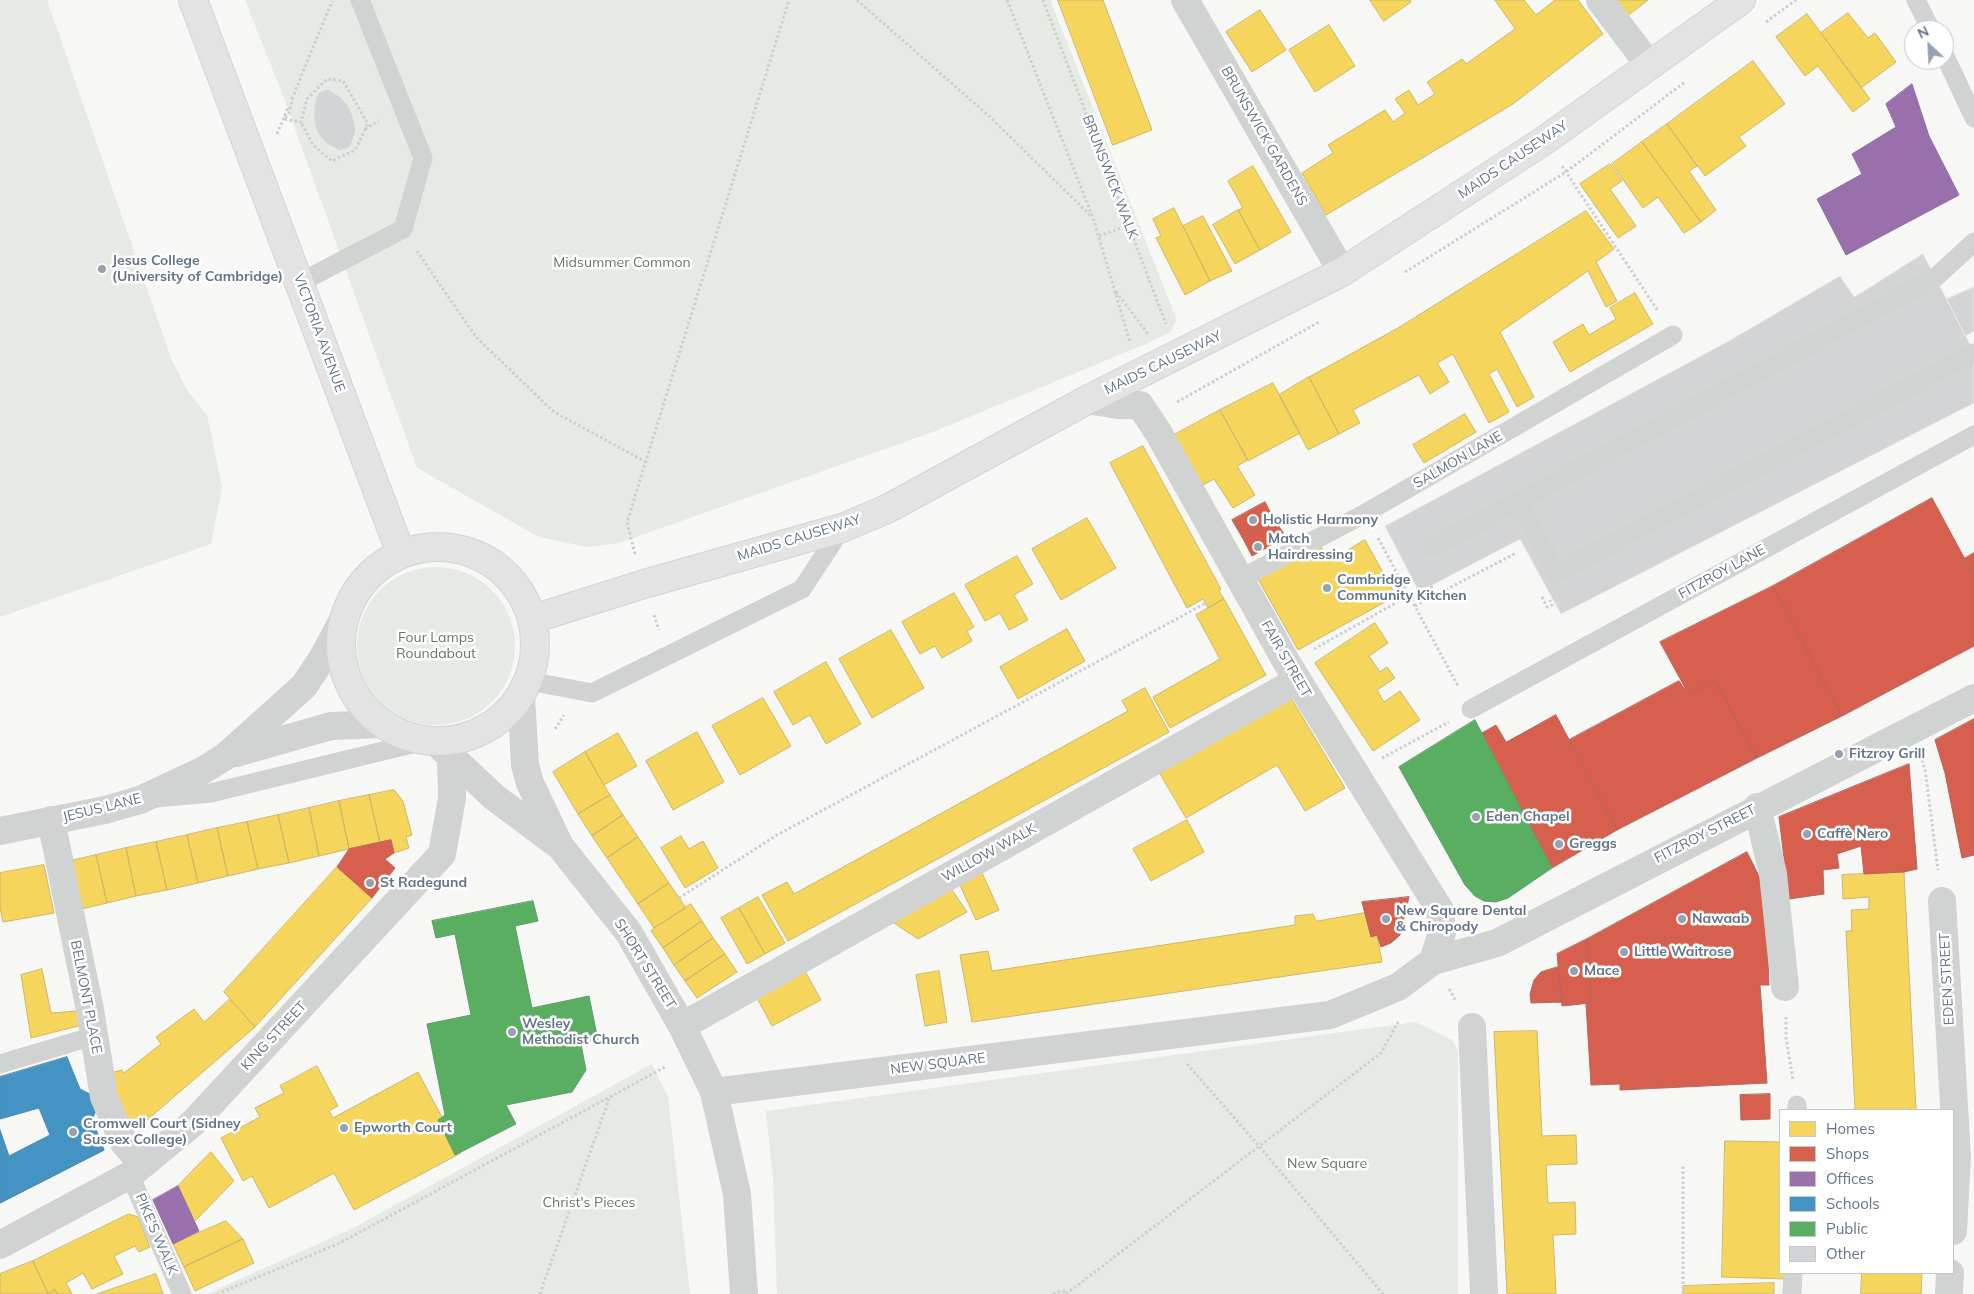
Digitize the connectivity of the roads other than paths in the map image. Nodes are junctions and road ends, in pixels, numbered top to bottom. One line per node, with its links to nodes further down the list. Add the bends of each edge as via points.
1 (193, 0): 13 (street, VICTORIA AVENUE)
2 (360, 0): 13 (lane, via 423,158 403,229)
3 (1185, 0): 12 (street, BRUNSWICK GARDENS)
4 (1600, 0): 8 (street)
5 (1741, 0): 8 (street, MAIDS CAUSEWAY)
6 (1916, 0): 7 (lane)
7 (1927, 20)
8 (1650, 66): 12 (street, MAIDS CAUSEWAY, via 1545,140)
9 (1952, 70): 10 (lane)
10 (1974, 118)
11 (1974, 242): 18 (lane, via 1936,276)
12 (1342, 272): 16 (street, MAIDS CAUSEWAY)
13 (301, 282): 21 (street, VICTORIA AVENUE)
14 (1673, 335): 22 (lane, SALMON LANE, via 1364,514)
15 (1974, 352): 18 (lane, via 1556,573)
16 (1087, 400): 19 (street, MAIDS CAUSEWAY, via 887,509); 22 (street, FAIR STREET, via 1140,406 1158,432)
17 (1974, 435): 28 (lane, FITZROY LANE)
18 (1519, 501): 20 (lane)
19 (842, 528): 24 (street, MAIDS CAUSEWAY); 26 (lane, via 802,588 592,693)
20 (1432, 547)
21 (401, 554): 23 (street, via 380,566 359,588); 24 (street, via 431,547 450,547 479,556 505,573 524,597)
22 (1240, 579): 25 (street, FAIR STREET)
23 (344, 618): 29 (street, via 340,647 345,677 363,707); 31 (street, JESUS LANE, via 304,686)
24 (533, 618): 26 (street, via 536,644)
25 (1292, 672): 38 (street, FAIR STREET, via 1440,910 1442,933); 40 (street, WILLOW WALK)
26 (525, 688): 30 (street, via 510,712 481,732); 36 (street, SHORT STREET, via 525,765 530,783)
27 (1974, 698): 33 (street, FITZROY STREET)
28 (1470, 710)
29 (381, 724): 30 (street, via 409,738); 31 (street, JESUS LANE, via 332,726)
30 (437, 746): 32 (lane, via 211,793); 36 (street, SHORT STREET, via 494,797); 45 (street, KING STREET, via 452,798 442,854 193,1123)
31 (226, 756): 32 (street, JESUS LANE)
32 (140, 800): 34 (street, JESUS LANE)
33 (1757, 807): 38 (street, FITZROY STREET, via 1497,943); 39 (street, via 1773,874)
34 (51, 820): 35 (street, JESUS LANE); 42 (street, BELMONT PLACE)
35 (0, 831)
36 (560, 846): 40 (street, SHORT STREET, via 628,933)
37 (1942, 901): 46 (street, EDEN STREET, via 1957,1157)
38 (1433, 961): 44 (street, NEW SQUARE, via 1398,988 1330,1015)
39 (1785, 987)
40 (682, 1026): 44 (street, SHORT STREET)
41 (1472, 1027): 52 (street)
42 (94, 1036): 43 (lane); 45 (street, BELMONT PLACE, via 104,1098)
43 (0, 1064)
44 (714, 1092): 51 (street, SHORT STREET, via 736,1194)
45 (136, 1169): 47 (street, KING STREET); 50 (lane, PIKE'S WALK)
46 (1954, 1212)
47 (0, 1245)
48 (1793, 1274): 53 (lane)
49 (1950, 1274): 54 (street)
50 (182, 1294)
51 (744, 1294)
52 (1484, 1294)
53 (1792, 1294)
54 (1949, 1294)

